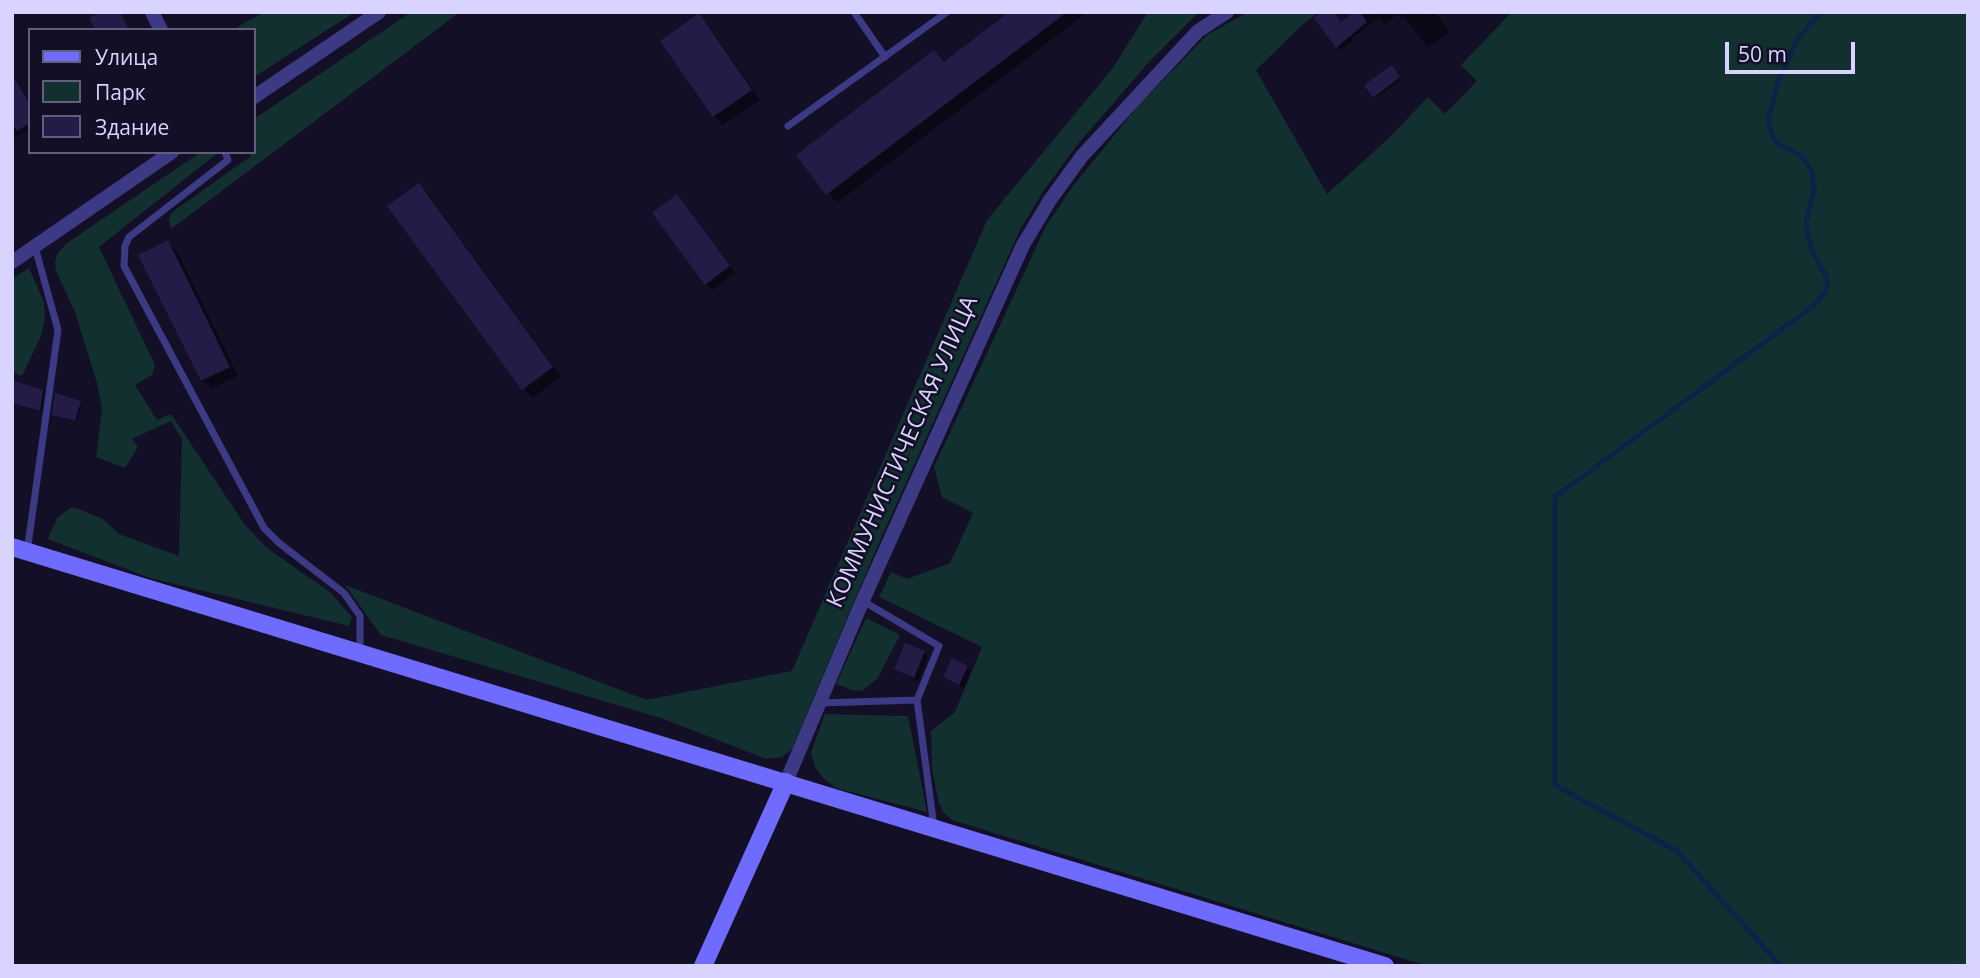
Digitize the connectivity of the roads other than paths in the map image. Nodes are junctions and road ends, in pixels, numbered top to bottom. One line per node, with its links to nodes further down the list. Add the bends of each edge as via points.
1 (152, 12): 6 (street)
2 (379, 12): 8 (street)
3 (854, 12): 7 (lane)
4 (947, 12): 7 (lane)
5 (1227, 12): 15 (street, КОММУНИСТИЧЕСКАЯ УЛИЦА, via 1198,31 1120,113 1049,200 1012,270)
6 (160, 28)
7 (885, 57): 9 (lane)
8 (256, 96)
9 (789, 126)
10 (169, 154): 12 (street)
11 (226, 154): 16 (lane, via 228,160 129,237 124,266 264,528 344,593 360,616)
12 (35, 246): 13 (street); 14 (lane, via 58,330)
13 (12, 262)
14 (20, 550): 16 (street)
15 (863, 600): 17 (lane, via 939,646); 18 (street, КОММУНИСТИЧЕСКАЯ УЛИЦА)
16 (360, 652): 19 (street)
17 (916, 700): 18 (lane); 20 (lane)
18 (820, 703): 19 (street, КОММУНИСТИЧЕСКАЯ УЛИЦА)
19 (786, 782): 20 (street); 21 (street, КОММУНИСТИЧЕСКАЯ УЛИЦА)
20 (934, 827): 22 (street)
21 (703, 966)
22 (1385, 966)

